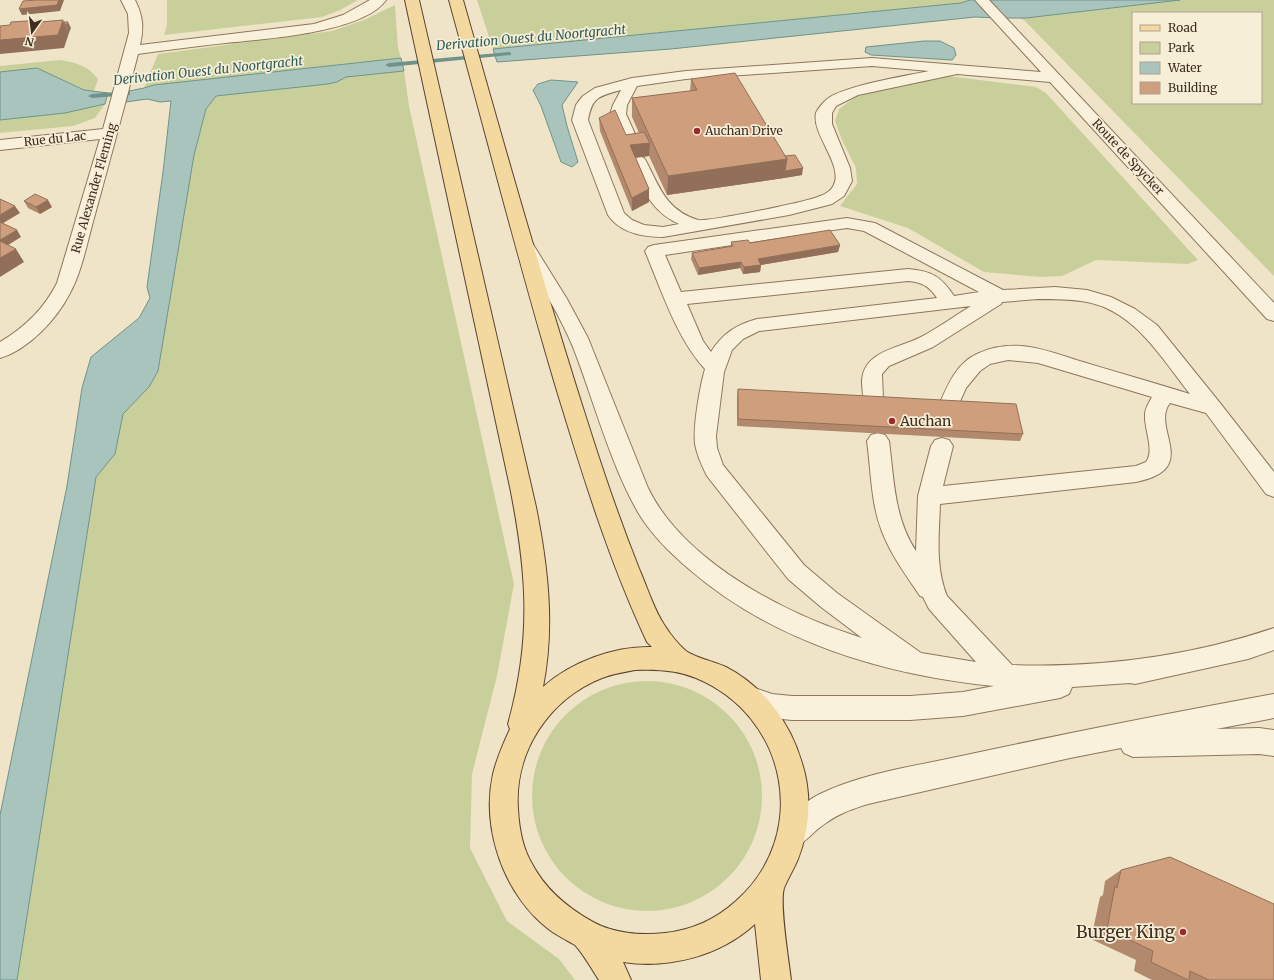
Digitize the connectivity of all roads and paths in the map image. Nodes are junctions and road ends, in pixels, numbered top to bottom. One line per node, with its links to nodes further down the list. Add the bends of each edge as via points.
1 (128, 0): 6 (street, Rue Alexander Fleming, via 136,19)
2 (379, 0): 6 (street, via 352,16 316,28)
3 (412, 0): 38 (main road, via 530,534 536,592 536,654)
4 (456, 0): 15 (main road)
5 (982, 0): 8 (street, Route de Spycker)
6 (132, 50): 10 (street, Rue Alexander Fleming)
7 (955, 70): 8 (street); 9 (street, via 858,62 686,75); 14 (street, via 853,92 831,103 824,113 824,124 842,168 844,180 838,192 826,200 789,210)
8 (1055, 78): 19 (street, Route de Spycker)
9 (632, 82): 11 (street, via 618,114); 14 (street, via 606,88 594,94 583,105 580,114 580,120 616,214 628,224 645,231 663,232)
10 (110, 133): 12 (street, Rue du Lac); 20 (street, Rue Alexander Fleming, via 62,292 41,320)
11 (631, 143)
12 (0, 145)
13 (638, 161): 14 (street, via 662,207 678,218)
14 (698, 226)
15 (522, 239): 32 (main road, via 575,419 619,547 656,634); 33 (street, via 576,332 631,473 660,526 711,575 753,604 824,636)
16 (1000, 296): 17 (street, via 870,227 847,223 654,250); 18 (street); 23 (street, via 926,342 882,361 872,374); 25 (street, via 1070,294 1098,299 1123,309 1150,330)
17 (675, 299): 18 (street, via 908,275 934,281); 21 (street, via 694,342)
18 (949, 302): 21 (street, via 754,326 732,338 724,347)
19 (1274, 316)
20 (0, 352)
21 (715, 368): 33 (street, via 711,382 706,443 715,470 796,572 829,600)
22 (1167, 393): 24 (street, via 1039,356 1012,352 986,356 978,361 958,382); 25 (street); 29 (street, via 1160,401 1155,414 1160,456 1158,463 1150,470 1136,474)
23 (873, 399)
24 (950, 403)
25 (1213, 408): 28 (street)
26 (878, 442): 30 (street, via 888,515 893,530)
27 (942, 446): 29 (street)
28 (1274, 488)
29 (929, 496): 30 (street, via 927,554 930,584)
30 (937, 602): 35 (street)
31 (1274, 639): 34 (street, via 1248,648)
32 (681, 662): 36 (main road, via 716,676); 38 (main road, via 626,660 586,672 541,704)
33 (913, 662): 35 (street, via 964,672)
34 (1149, 670): 35 (street, via 1055,676); 36 (street, via 935,707 792,708 772,706)
35 (1006, 676)
36 (749, 698): 41 (main road, via 774,729 788,760 795,793)
37 (1274, 706): 40 (street)
38 (517, 739): 43 (main road, via 504,777 502,804 505,832 514,859 528,885 547,907 570,925)
39 (1274, 743): 40 (street, via 1260,741)
40 (1070, 745): 41 (street, via 854,794 829,804)
41 (792, 835): 42 (main road, via 783,862)
42 (769, 887): 43 (main road, via 750,909 727,927 686,944 656,948 626,947); 45 (main road, via 769,917)
43 (584, 932): 44 (main road)
44 (616, 980)
45 (776, 980)

